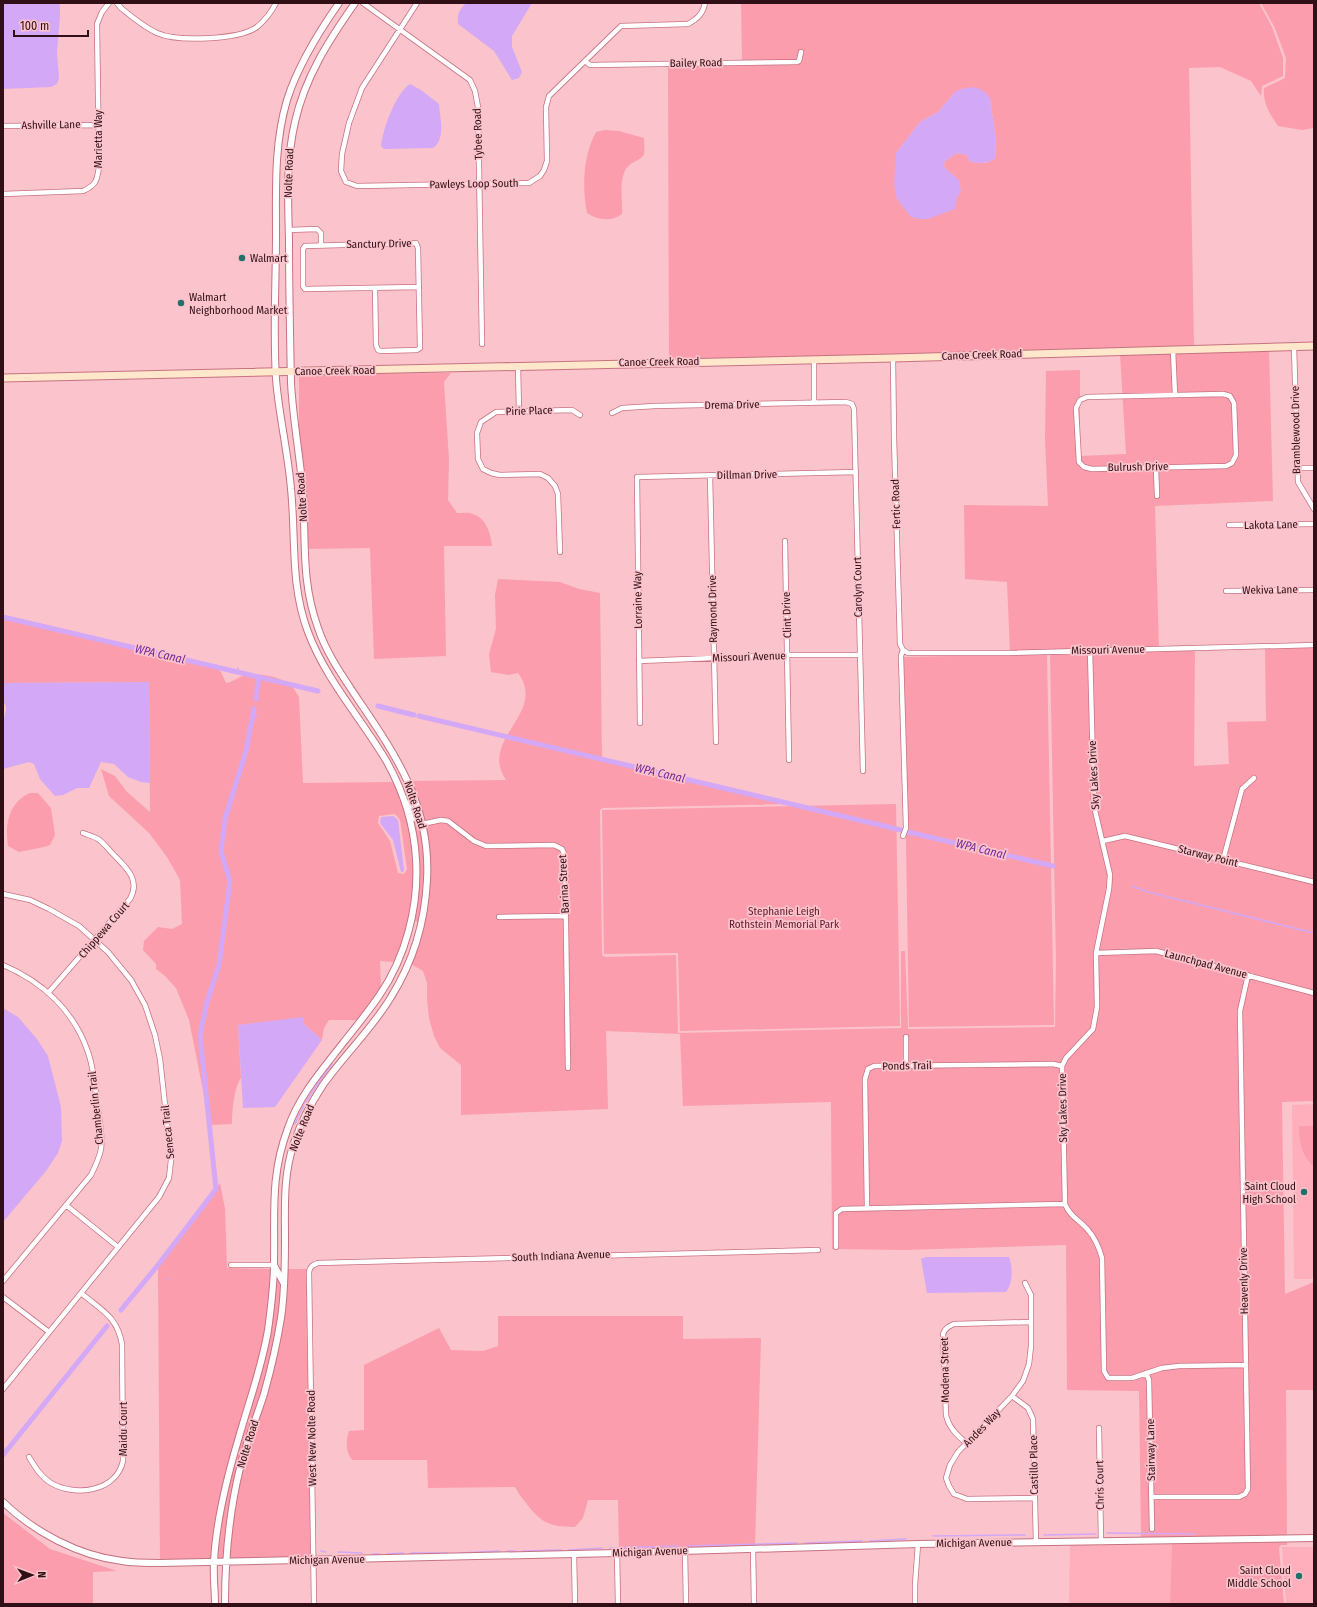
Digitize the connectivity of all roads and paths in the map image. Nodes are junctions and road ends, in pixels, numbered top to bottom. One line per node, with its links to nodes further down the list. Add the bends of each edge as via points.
1 (109, 3): 12 (street, Marietta Way, via 97,24)
2 (117, 3): 3 (street, via 157,33 179,39 228,36 246,32 257,27)
3 (276, 3)
4 (339, 3): 16 (street, Nolte Road, via 305,56 286,103 278,144)
5 (354, 3): 17 (street, Nolte Road, via 317,61 295,121 288,168)
6 (363, 3): 9 (street, Tybee Road)
7 (417, 3): 9 (street)
8 (705, 3): 11 (street, Pawleys Loop South, via 697,19 688,24 621,26)
9 (401, 29): 14 (street, Tybee Road, via 470,80 478,107); 14 (street, Pawleys Loop South, via 362,88 349,123 341,171 346,182 357,186)
10 (801, 52): 11 (street, Bailey Road, via 797,62 590,65)
11 (585, 61): 14 (street, Pawleys Loop South, via 549,96 546,107 547,161 540,176 529,183)
12 (98, 125): 13 (street, Ashville Lane); 15 (street, Marietta Way, via 99,167 97,179 92,187 83,191)
13 (3, 126)
14 (479, 184): 21 (street, Tybee Road)
15 (3, 194)
16 (276, 224): 17 (street); 28 (street, Nolte Road)
17 (288, 227): 18 (street, via 317,229 321,233); 29 (street, Nolte Road)
18 (321, 245): 19 (street, Sanctury Drive, via 416,243); 20 (street, Sanctury Drive, via 303,248 303,286 306,289)
19 (419, 287): 20 (street, Sanctury Drive); 20 (street, Sanctury Drive, via 420,348 382,351 378,350 376,345)
20 (376, 288)
21 (482, 344)
22 (1314, 346): 23 (main road, Canoe Creek Road)
23 (1294, 347): 24 (main road, Canoe Creek Road); 38 (street, Bramblewood Drive)
24 (1173, 350): 25 (main road, Canoe Creek Road); 31 (street)
25 (893, 358): 26 (main road, Canoe Creek Road); 52 (street, Fertic Road, via 899,629)
26 (814, 359): 27 (main road, Canoe Creek Road); 32 (street)
27 (518, 366): 29 (main road, Canoe Creek Road); 34 (street)
28 (276, 372): 29 (main road, Canoe Creek Road); 30 (main road, Canoe Creek Road); 58 (street, Nolte Road, via 292,494 298,595 308,631)
29 (290, 372): 59 (street, Nolte Road, via 303,492 305,576 318,629)
30 (3, 378)
31 (1174, 395): 37 (street, Bulrush Drive, via 1230,396 1234,403 1236,454 1232,463 1226,466); 37 (street, Bulrush Drive, via 1087,397 1080,400 1076,408 1079,462 1084,467)
32 (814, 402): 33 (street, Drema Drive); 35 (street, Drema Drive, via 649,406 622,408)
33 (852, 404): 40 (street, Carolyn Court)
34 (519, 411): 36 (street, Pirie Place, via 572,410); 48 (street, Pirie Place, via 496,412 481,422 477,433 478,459 483,469 491,473 540,474 548,478 558,494)
35 (612, 413)
36 (580, 415)
37 (1156, 467): 43 (street)
38 (1296, 468): 39 (street); 44 (street, Bramblewood Drive, via 1298,482)
39 (1314, 468)
40 (856, 472): 41 (street, Dillman Drive); 54 (street, Carolyn Court)
41 (710, 476): 42 (street, Dillman Drive); 56 (street, Raymond Drive)
42 (637, 477): 57 (street, Lorraine Way)
43 (1157, 496)
44 (1314, 509)
45 (1314, 524): 46 (street, Lakota Lane)
46 (1229, 525)
47 (785, 541): 55 (street, Clint Drive)
48 (560, 552)
49 (1314, 590): 50 (street, Wekiva Lane)
50 (1226, 591)
51 (1314, 645): 53 (street, Missouri Avenue)
52 (903, 650): 53 (street, Missouri Avenue, via 908,653); 70 (street, Fertic Road, via 901,656 906,828)
53 (1090, 650): 71 (street, Sky Lakes Drive, via 1094,806)
54 (860, 655): 55 (street, Missouri Avenue); 65 (street, Carolyn Court)
55 (788, 656): 56 (street, Missouri Avenue); 64 (street, Clint Drive)
56 (713, 658): 57 (street, Missouri Avenue); 63 (street, Raymond Drive)
57 (639, 661): 62 (street, Lorraine Way)
58 (329, 674): 59 (street); 60 (street, Nolte Road)
59 (344, 679): 61 (street, Nolte Road)
60 (342, 695): 61 (street); 66 (street, Nolte Road, via 377,746)
61 (356, 697): 68 (street, Nolte Road, via 397,759 412,789)
62 (640, 723)
63 (716, 742)
64 (789, 760)
65 (863, 771)
66 (395, 778): 68 (street, via 401,781 414,817); 94 (street, Nolte Road, via 411,822 416,858 416,895 408,933 381,993 321,1070 304,1095 290,1123 276,1172)
67 (1254, 778): 72 (street, via 1242,789)
68 (422, 824): 75 (street, Barina Street, via 448,821 474,841 486,846 560,846 565,856); 98 (street, Nolte Road, via 427,852 425,906 418,937 406,968 390,998 369,1028 324,1084 307,1111 294,1145 286,1175 284,1199)
69 (83, 833): 77 (street, Chippewa Court, via 98,839 129,870 135,886 130,899)
70 (903, 836)
71 (1103, 841): 72 (street, Starway Point, via 1125,836); 78 (street, Sky Lakes Drive, via 1110,875)
72 (1223, 860): 73 (street, Starway Point)
73 (1314, 882)
74 (3, 894): 77 (street, Seneca Trail, via 30,900 49,909 79,926)
75 (566, 916): 76 (street); 86 (street, Barina Street)
76 (499, 917)
77 (95, 940): 81 (street, Chippewa Court); 90 (street, Seneca Trail, via 131,980 145,1006 160,1059 171,1160 169,1178 159,1197)
78 (1096, 954): 80 (street, Launchpad Avenue, via 1156,951); 85 (street, Sky Lakes Drive, via 1097,1007 1093,1029 1066,1058)
79 (3, 965): 81 (street, Chamberlin Trail, via 20,972)
80 (1248, 975): 82 (street, Launchpad Avenue); 103 (street, Heavenly Drive, via 1240,1011)
81 (48, 993): 88 (street, Chamberlin Trail, via 57,1000 81,1034 94,1074 101,1133 101,1148 91,1175)
82 (1314, 993)
83 (906, 1037): 84 (street)
84 (906, 1066): 85 (street, Ponds Trail); 89 (street, Ponds Trail, via 874,1066 868,1069 865,1079)
85 (1062, 1066): 87 (street, Sky Lakes Drive)
86 (568, 1068)
87 (1066, 1204): 89 (street); 104 (street, via 1068,1211 1087,1228 1100,1248 1105,1376 1132,1378)
88 (66, 1205): 90 (street); 96 (street, Chamberlin Trail)
89 (867, 1208): 91 (street, via 842,1209 836,1213)
90 (118, 1247): 99 (street, Seneca Trail)
91 (836, 1247)
92 (818, 1250): 95 (street, South Indiana Avenue, via 318,1263 310,1268)
93 (231, 1264): 94 (street)
94 (274, 1265): 98 (street); 124 (street, Nolte Road, via 268,1333 221,1504)
95 (310, 1272): 123 (street, West New Nolte Road)
96 (3, 1281)
97 (1025, 1283): 101 (street, Andes Way, via 1031,1295)
98 (284, 1285): 122 (street, Nolte Road, via 274,1354 264,1395 250,1432 231,1512)
99 (81, 1293): 102 (street, Seneca Trail); 109 (street, Maidu Court, via 113,1319 120,1334 123,1461 121,1470 111,1481 101,1486 81,1491 71,1490 40,1475)
100 (3, 1297): 102 (street)
101 (1031, 1322): 106 (street, Andes Way, via 1029,1364 1023,1381); 108 (street, Modena Street, via 954,1324 944,1330 946,1415 951,1428)
102 (49, 1332): 105 (street, Seneca Trail)
103 (1246, 1365): 104 (street, via 1179,1366); 110 (street, Heavenly Drive, via 1248,1489 1245,1494 1239,1497)
104 (1146, 1373): 110 (street, Stairway Lane, via 1149,1380)
105 (3, 1390)
106 (1012, 1396): 108 (street, Andes Way); 111 (street, Castillo Place, via 1028,1408 1033,1419)
107 (1099, 1428): 116 (street, Chris Court)
108 (966, 1443): 111 (street, Andes Way, via 948,1470 947,1482 954,1494 967,1499)
109 (29, 1457)
110 (1152, 1497): 113 (street, Stairway Lane)
111 (1035, 1498): 115 (street, Castillo Place)
112 (3, 1502): 124 (street, Michigan Avenue, via 37,1529 91,1554 121,1561)
113 (1152, 1529)
114 (1314, 1538): 116 (street, Michigan Avenue)
115 (1036, 1542): 116 (street, Michigan Avenue); 117 (street, Michigan Avenue)
116 (1101, 1542)
117 (918, 1544): 118 (street, Michigan Avenue); 132 (street)
118 (753, 1549): 119 (street, Michigan Avenue); 131 (street)
119 (685, 1551): 121 (street, Michigan Avenue); 130 (street)
120 (574, 1554): 121 (street, Michigan Avenue); 123 (street, Michigan Avenue); 128 (street)
121 (617, 1554): 129 (street)
122 (226, 1561): 123 (street, Michigan Avenue); 124 (street, Michigan Avenue); 126 (street, Nolte Road)
123 (314, 1561): 127 (street, West New Nolte Road)
124 (214, 1562): 125 (street, Nolte Road)
125 (215, 1604)
126 (225, 1604)
127 (314, 1604)
128 (575, 1604)
129 (618, 1604)
130 (686, 1604)
131 (754, 1604)
132 (915, 1604)

